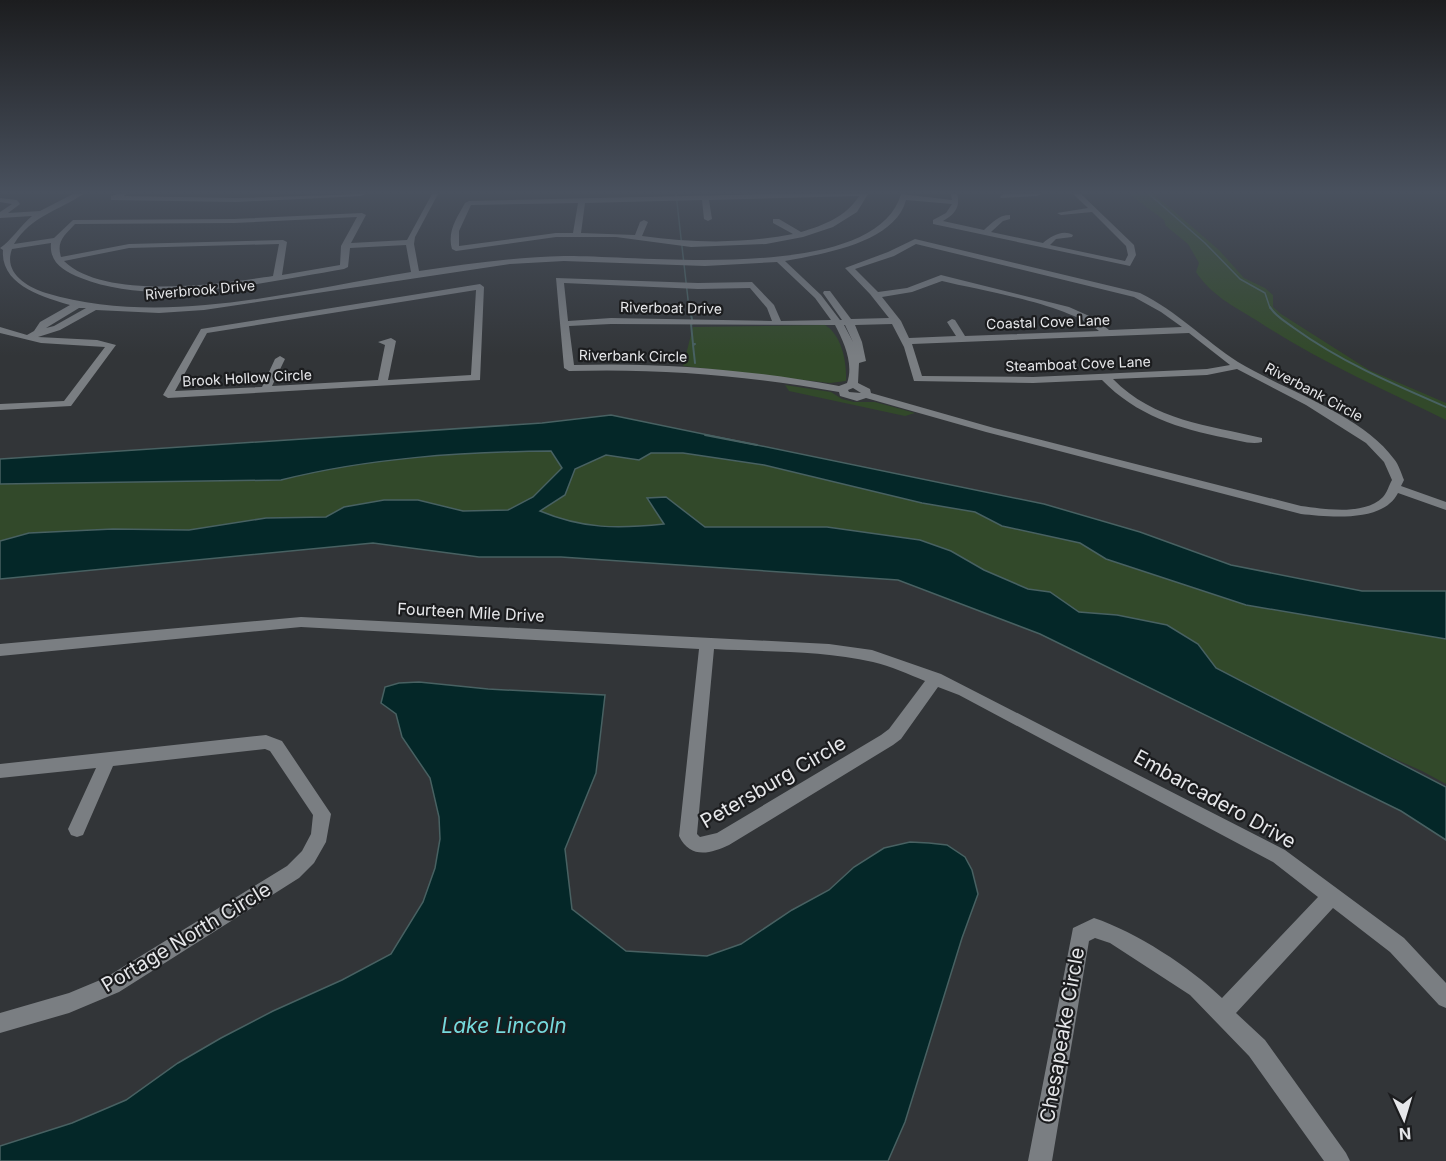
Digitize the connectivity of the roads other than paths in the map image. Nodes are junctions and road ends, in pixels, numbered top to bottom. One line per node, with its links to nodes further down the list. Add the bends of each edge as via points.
1 (4, 248): 27 (street, Riverbrook Drive, via 7,268 20,284 44,296)
2 (54, 248): 19 (street)
3 (118, 248): 19 (street)
4 (219, 248): 16 (street)
5 (282, 248): 23 (street)
6 (346, 248): 23 (street, via 344,267)
7 (413, 248): 21 (street)
8 (573, 248): 18 (street, Riverbrook Drive)
9 (573, 248): 18 (street)
10 (607, 248): 20 (street, Riverbrook Drive, via 699,264)
11 (833, 248): 17 (street, Riverbrook Drive)
12 (902, 248): 26 (street, Riverbank Circle, via 849,268)
13 (945, 248): 35 (street, Riverbank Circle, via 1126,291 1154,303)
14 (1054, 248): 15 (street, via 1127,264)
15 (1131, 248)
16 (212, 256)
17 (792, 258): 20 (street, Riverbrook Drive); 30 (street, via 822,287)
18 (564, 259): 21 (street, Riverbrook Drive, via 505,262)
19 (58, 260): 24 (street, via 76,273)
20 (780, 260): 30 (street)
21 (418, 274): 25 (street, via 416,288); 25 (street, via 429,285); 28 (street, Riverbrook Drive, via 202,307)
22 (129, 275): 24 (street)
23 (277, 278): 24 (street, via 192,288)
24 (111, 284)
25 (424, 294): 46 (street, Brook Hollow Circle, via 480,287 476,378); 48 (street, Brook Hollow Circle, via 204,331 168,395)
26 (877, 295): 29 (street, Riverbank Circle); 37 (street, via 909,290 941,278 1077,312)
27 (79, 304): 28 (street, Riverbrook Drive); 36 (street, via 43,324)
28 (95, 307): 36 (street, via 57,328)
29 (895, 318): 30 (street); 40 (street, Riverbank Circle)
30 (841, 320): 31 (street); 47 (street, via 855,362)
31 (777, 322): 33 (street, Riverboat Drive); 33 (street, Riverbank Circle, via 771,307 752,285 560,280)
32 (952, 322): 39 (street)
33 (564, 324): 47 (street, Riverbank Circle, via 568,368 690,370)
34 (0, 330): 38 (street)
35 (1190, 330): 37 (street, Coastal Cove Lane); 43 (street, Riverbank Circle)
36 (39, 332): 38 (street)
37 (1107, 333): 39 (street, Coastal Cove Lane)
38 (27, 339): 49 (street, via 111,345 67,404)
39 (962, 339): 40 (street, Coastal Cove Lane)
40 (907, 341): 45 (street, Riverbank Circle)
41 (383, 342): 46 (street, via 391,341)
42 (280, 359): 48 (street)
43 (1238, 366): 44 (street, Steamboat Cove Lane, via 1207,372); 51 (street, Riverbank Circle, via 1371,440 1391,461 1398,478)
44 (1105, 377): 45 (street, Steamboat Cove Lane); 50 (street, via 1122,395 1155,414)
45 (918, 379)
46 (382, 384): 48 (street, Brook Hollow Circle)
47 (855, 389): 51 (street, Riverbank Circle, via 990,430 1301,510 1363,510 1385,501)
48 (265, 391)
49 (0, 407)
50 (1258, 440)
51 (1396, 489): 52 (street)
52 (1446, 506)
53 (707, 643): 54 (street, Fourteen Mile Drive, via 301,622); 55 (street, Fourteen Mile Drive, via 844,651 900,664); 55 (street, Petersburg Circle, via 688,836 694,844 702,846 723,839 887,740)
54 (0, 650)
55 (936, 678): 59 (street, Embarcadero Drive, via 1278,856)
56 (108, 759): 57 (street); 58 (street); 62 (street, Portage North Circle, via 272,743 322,814 320,836 293,872 112,985 69,1003)
57 (0, 771)
58 (77, 829)
59 (1332, 896): 60 (street, Embarcadero Drive, via 1397,945); 61 (street)
60 (1446, 998)
61 (1222, 1013): 63 (street, Chesapeake Circle, via 1197,988 1115,935 1094,928 1083,932 1076,948); 64 (street, Chesapeake Circle, via 1257,1048)
62 (0, 1023)
63 (1040, 1161)
64 (1338, 1161)

